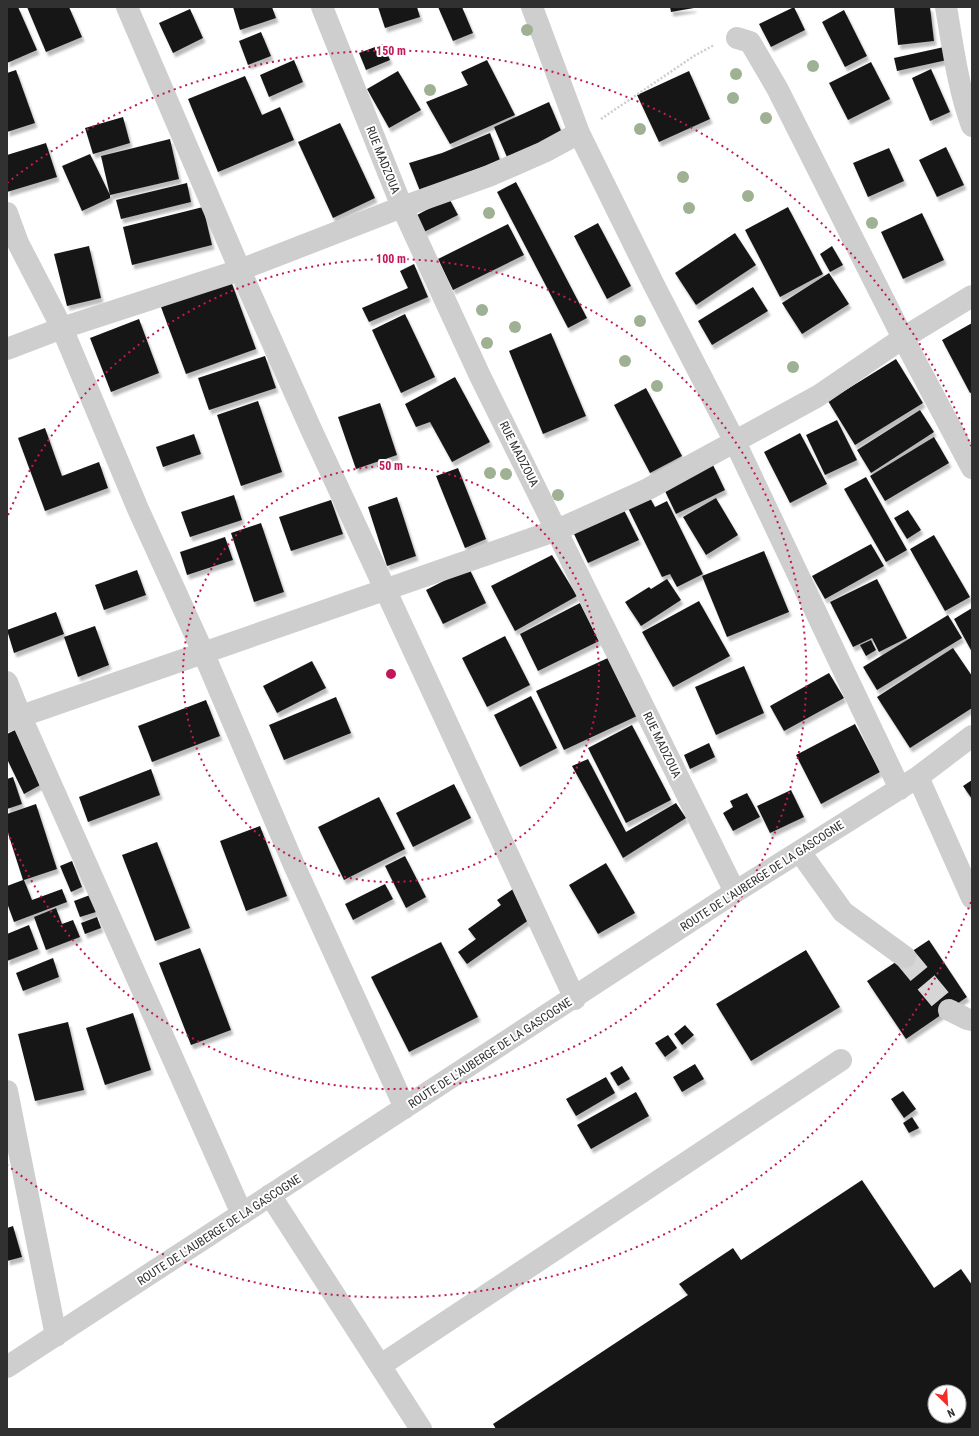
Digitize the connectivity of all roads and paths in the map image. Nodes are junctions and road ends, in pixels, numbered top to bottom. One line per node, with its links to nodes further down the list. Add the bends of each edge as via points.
1 (127, 7): 10 (street)
2 (322, 7): 8 (street, RUE MADZOUA)
3 (532, 7): 7 (street)
4 (946, 7): 6 (street, via 966,109)
5 (737, 38): 7 (path, via 726,40 694,56); 13 (street, via 750,42 777,88)
6 (972, 126)
7 (579, 133): 8 (street, via 544,152 489,176); 15 (street)
8 (402, 207): 10 (street); 17 (street, RUE MADZOUA, via 480,376)
9 (7, 213): 12 (street, via 18,243)
10 (240, 270): 12 (street); 18 (street)
11 (972, 296): 13 (street)
12 (62, 328): 14 (street); 19 (street, via 138,510)
13 (903, 338): 15 (street, via 818,396); 16 (street)
14 (7, 349)
15 (735, 442): 17 (street, via 648,489); 24 (street)
16 (972, 468)
17 (557, 530): 18 (street); 26 (street, RUE MADZOUA)
18 (385, 590): 19 (street); 29 (street)
19 (203, 652): 21 (street); 34 (street, via 294,865)
20 (7, 682): 21 (street)
21 (14, 719): 36 (street)
22 (972, 736): 23 (street, ROUTE DE L'AUBERGE DE LA GASCOGNE)
23 (918, 778): 24 (street, ROUTE DE L'AUBERGE DE LA GASCOGNE); 27 (street)
24 (900, 789): 25 (street, ROUTE DE L'AUBERGE DE LA GASCOGNE)
25 (800, 852): 26 (street, ROUTE DE L'AUBERGE DE LA GASCOGNE); 28 (street, via 843,912)
26 (735, 892): 29 (street, ROUTE DE L'AUBERGE DE LA GASCOGNE)
27 (972, 898)
28 (905, 957)
29 (574, 999): 34 (street, ROUTE DE L'AUBERGE DE LA GASCOGNE)
30 (949, 1010): 31 (street)
31 (972, 1020)
32 (841, 1060): 38 (street)
33 (7, 1091): 37 (street)
34 (405, 1108): 35 (street, ROUTE DE L'AUBERGE DE LA GASCOGNE)
35 (270, 1195): 36 (street, ROUTE DE L'AUBERGE DE LA GASCOGNE); 38 (street)
36 (242, 1214): 37 (street, ROUTE DE L'AUBERGE DE LA GASCOGNE)
37 (56, 1336): 39 (street, ROUTE DE L'AUBERGE DE LA GASCOGNE)
38 (381, 1365): 40 (street)
39 (7, 1367)
40 (421, 1429)

